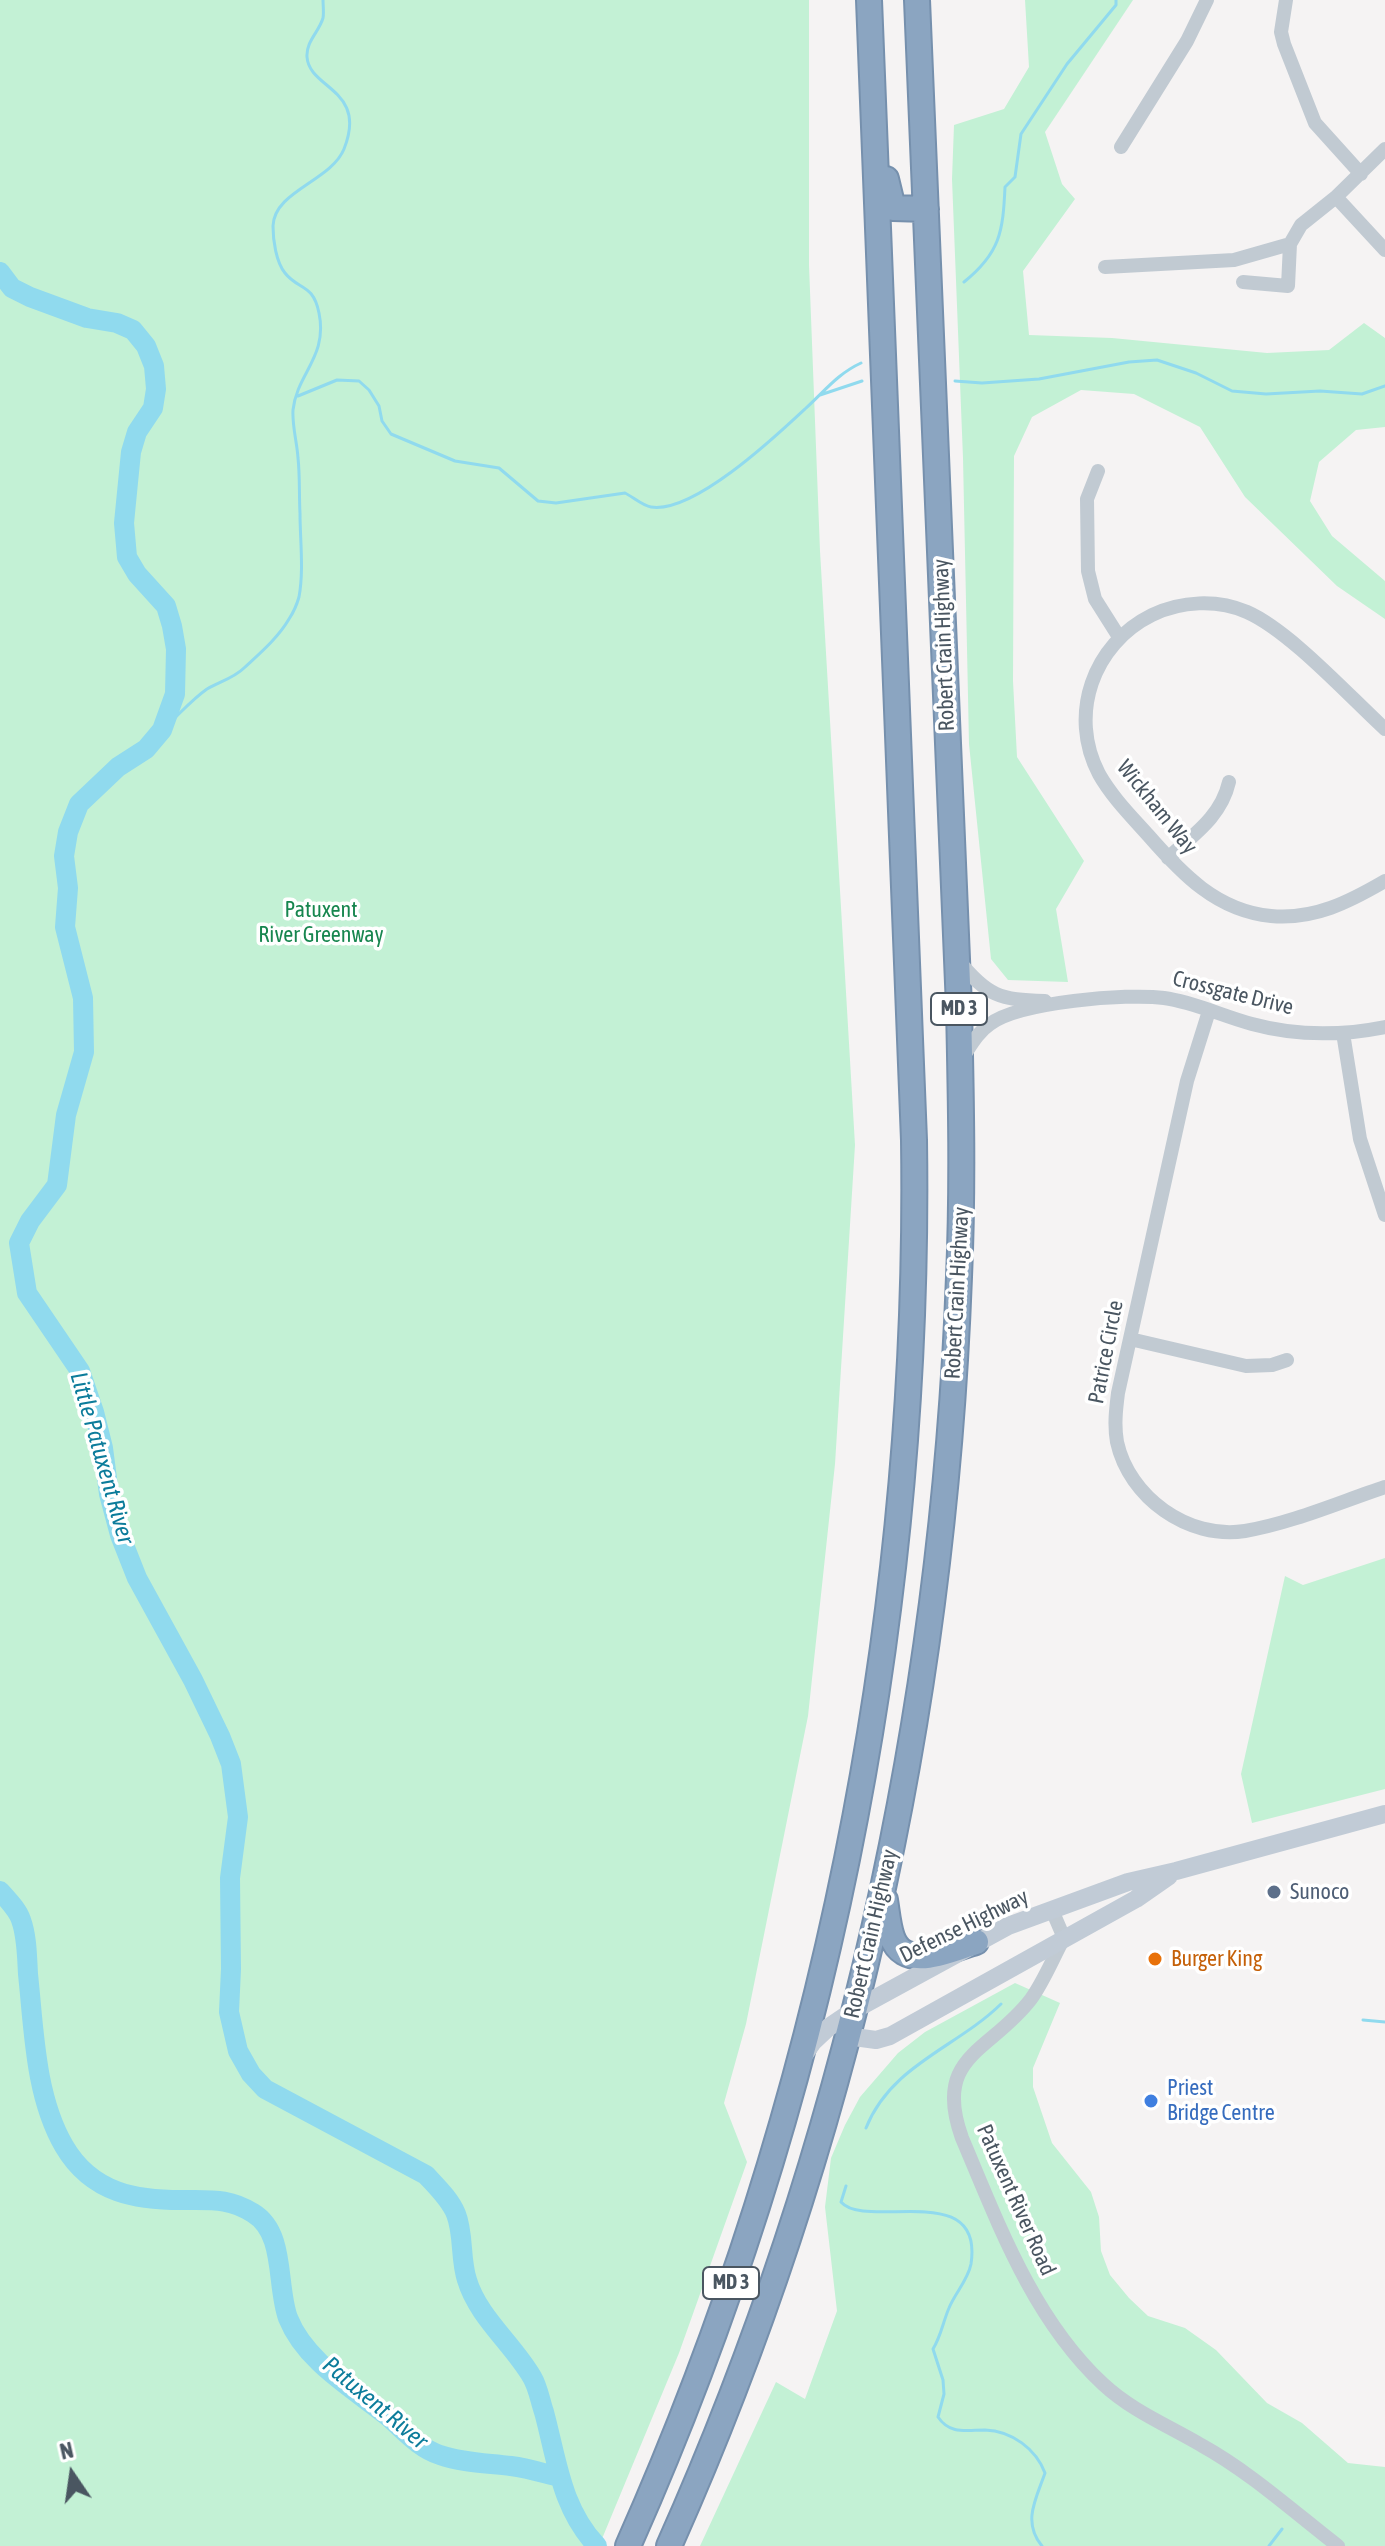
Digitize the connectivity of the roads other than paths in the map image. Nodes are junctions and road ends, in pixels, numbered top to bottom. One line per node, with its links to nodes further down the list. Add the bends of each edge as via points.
1 (869, 0): 5 (highway, Robert Crain Highway / MD 3)
2 (917, 0): 10 (highway, Robert Crain Highway / MD 3)
3 (1207, 0): 6 (street)
4 (1286, 0): 8 (street, via 1281,32 1311,114)
5 (873, 93): 10 (highway, via 890,203 896,210); 37 (highway, Robert Crain Highway / MD 3, via 914,1126 914,1278 903,1480 885,1633 860,1790)
6 (1121, 147)
7 (1385, 149): 8 (street)
8 (1361, 174): 9 (street)
9 (1336, 197): 11 (street, via 1301,225); 12 (street)
10 (926, 209): 21 (highway, Robert Crain Highway / MD 3)
11 (1290, 244): 13 (street, via 1234,260); 14 (street, via 1288,286)
12 (1385, 250)
13 (1105, 267)
14 (1243, 282)
15 (1098, 471): 16 (street, via 1086,510 1088,571 1095,599)
16 (1119, 637): 17 (street, Wickham Way, via 1138,622 1179,605 1212,604 1246,612 1292,643); 19 (street, Wickham Way, via 1092,678 1086,703 1089,749 1109,791)
17 (1385, 729)
18 (1229, 782): 19 (street, via 1216,815)
19 (1168, 858): 20 (street, Wickham Way, via 1192,883 1223,903 1269,916 1322,912)
20 (1385, 881)
21 (957, 959): 22 (street, Crossgate Drive, via 973,980 996,996); 26 (highway, Robert Crain Highway / MD 3)
22 (1070, 1002): 23 (street, Crossgate Drive, via 1161,997); 26 (street, Crossgate Drive, via 1002,1016 976,1036)
23 (1209, 1011): 25 (street, Crossgate Drive, via 1280,1030); 28 (street, Patrice Circle, via 1187,1081)
24 (1385, 1027): 25 (street, Crossgate Drive)
25 (1343, 1033): 27 (street, via 1360,1139)
26 (960, 1063): 33 (highway, Robert Crain Highway / MD 3, via 960,1265 945,1482 926,1652)
27 (1385, 1215)
28 (1130, 1339): 29 (street, via 1246,1366); 30 (street, Patrice Circle, via 1116,1404 1117,1442 1139,1488 1179,1520 1243,1532)
29 (1287, 1360)
30 (1385, 1487)
31 (1385, 1814): 32 (main road, Defense Highway)
32 (1176, 1871): 34 (main road, Defense Highway); 35 (main road, Defense Highway)
33 (883, 1887): 36 (highway, via 891,1935 901,1951 916,1958); 38 (highway, Robert Crain Highway / MD 3)
34 (1052, 1910): 35 (street); 36 (main road, Defense Highway)
35 (1064, 1938): 39 (main road, Defense Highway, via 890,2036 876,2040); 43 (street, Patuxent River Road, via 1030,2001 964,2065 952,2092 962,2138 1008,2246 1052,2322 1102,2383 1129,2406 1224,2460)
36 (976, 1942): 38 (main road, Defense Highway)
37 (815, 1996): 39 (highway, via 819,2014); 40 (highway, Robert Crain Highway / MD 3)
38 (854, 2010): 39 (highway, Robert Crain Highway / MD 3)
39 (838, 2032): 40 (main road, via 813,2042); 42 (highway, Robert Crain Highway / MD 3, via 816,2148 775,2274 740,2375)
40 (798, 2064): 41 (highway, Robert Crain Highway / MD 3, via 738,2264)
41 (628, 2546)
42 (669, 2546)
43 (1338, 2546)

